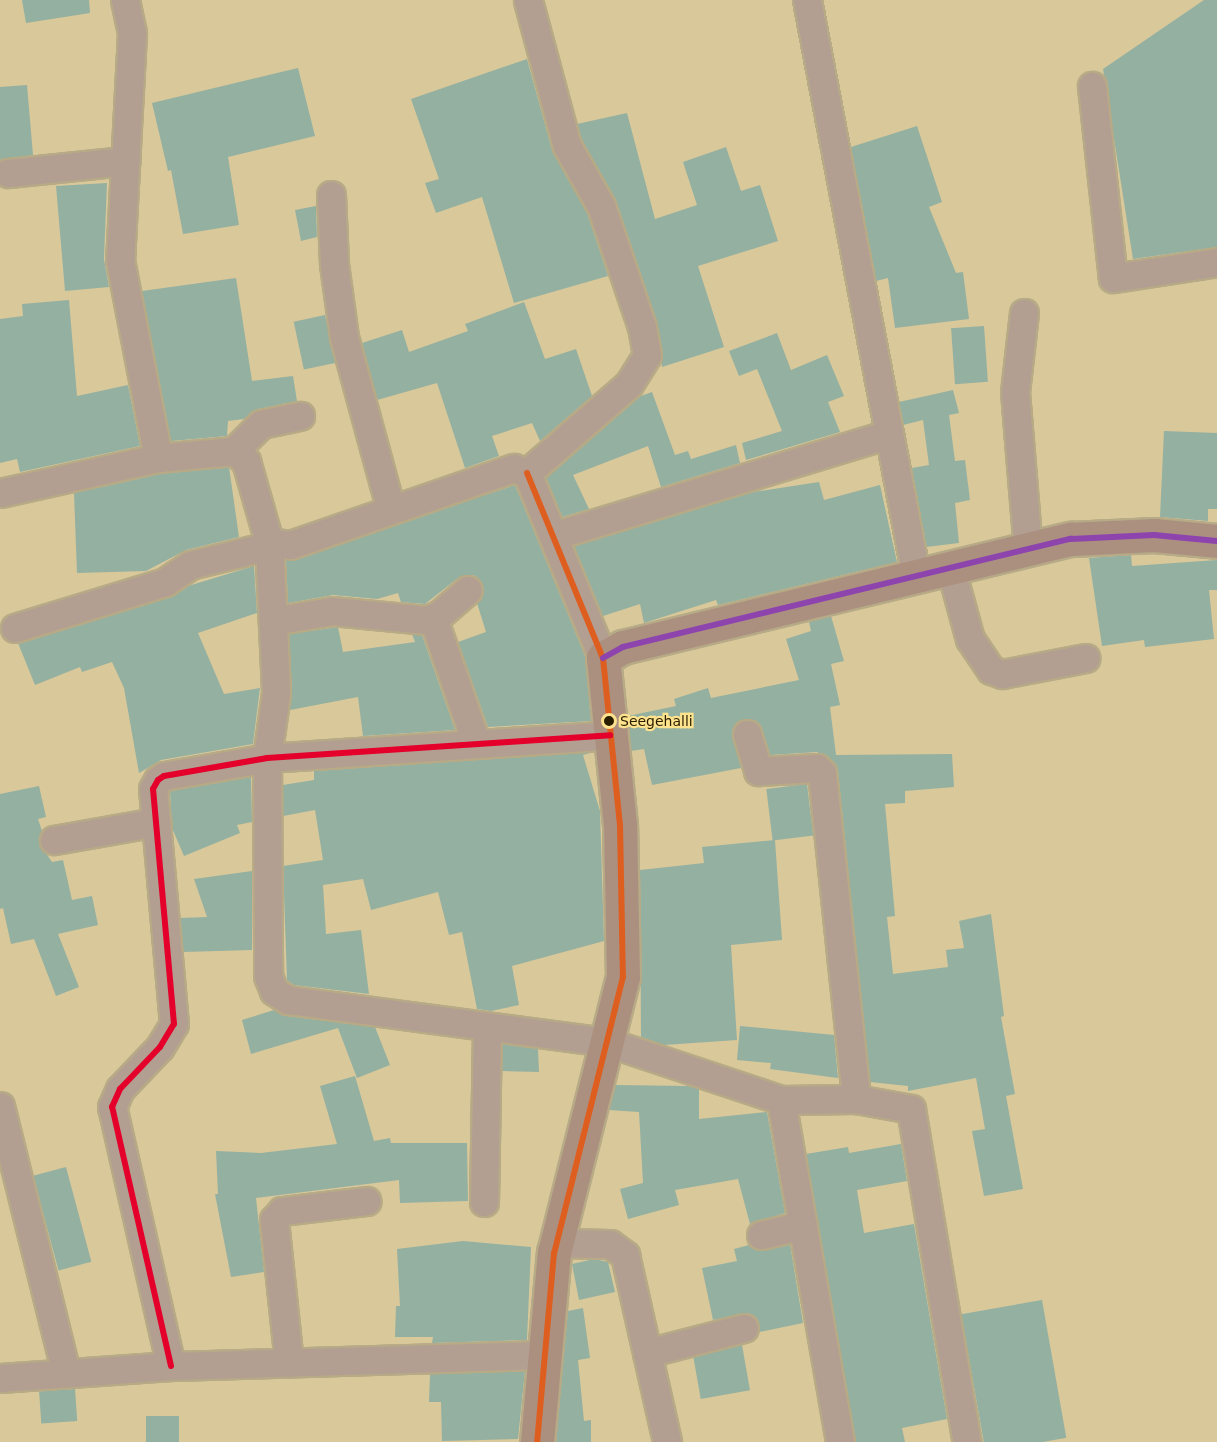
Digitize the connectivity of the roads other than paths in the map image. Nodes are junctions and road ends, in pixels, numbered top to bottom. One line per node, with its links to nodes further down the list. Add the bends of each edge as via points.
1 (125, 0): 5 (street, via 132,33)
2 (528, 0): 14 (street, via 567,146 601,206 642,327 647,355 629,384)
3 (807, 1): 11 (street)
4 (1092, 86): 8 (street, via 1113,278)
5 (125, 161): 6 (street); 13 (street, via 120,260)
6 (8, 173)
7 (331, 195): 16 (street, via 334,264 344,337)
8 (1217, 262)
9 (1024, 313): 20 (street, via 1015,392)
10 (300, 416): 12 (street, via 261,424)
11 (889, 434): 17 (street); 22 (street)
12 (234, 451): 13 (street); 19 (street, via 246,461)
13 (158, 458): 15 (street)
14 (527, 473): 16 (street, via 514,468); 17 (street)
15 (0, 493)
16 (391, 510): 19 (street, via 290,545)
17 (554, 536): 27 (street)
18 (1217, 541): 20 (main road, via 1142,536 1071,539)
19 (269, 544): 25 (street); 26 (street, via 190,565 165,582)
20 (1028, 549): 21 (main road)
21 (950, 566): 22 (main road); 28 (street, via 970,639 991,670 1002,674)
22 (916, 576): 27 (main road, via 623,647)
23 (468, 590): 24 (street)
24 (433, 618): 25 (street, via 411,620 332,611); 31 (street)
25 (273, 621): 32 (street, via 276,693)
26 (15, 628)
27 (603, 658): 30 (main road)
28 (1085, 658)
29 (747, 734): 37 (street, via 758,771 817,768 822,773)
30 (610, 735): 31 (street); 36 (main road, via 620,825 623,977)
31 (476, 742): 32 (street)
32 (267, 758): 33 (street, via 164,776 153,789); 35 (street, via 268,976 274,991 288,1000)
33 (156, 822): 34 (street); 49 (street, via 174,1024 160,1047 120,1089 112,1107)
34 (54, 840)
35 (487, 1028): 36 (street); 41 (street)
36 (607, 1042): 38 (street); 44 (main road)
37 (856, 1099): 38 (street); 55 (street, via 911,1109)
38 (781, 1100): 42 (street)
39 (0, 1106): 50 (street)
40 (366, 1201): 48 (street, via 282,1211 274,1220)
41 (484, 1202)
42 (803, 1225): 43 (street); 54 (street)
43 (761, 1235)
44 (556, 1243): 46 (street, via 610,1244 620,1248 625,1255); 47 (main road)
45 (744, 1328): 46 (street)
46 (647, 1353): 53 (street)
47 (544, 1355): 48 (street); 52 (main road)
48 (289, 1363): 49 (street)
49 (171, 1366): 50 (street)
50 (66, 1373): 51 (street)
51 (0, 1377)
52 (537, 1442)
53 (667, 1442)
54 (840, 1442)
55 (967, 1442)

